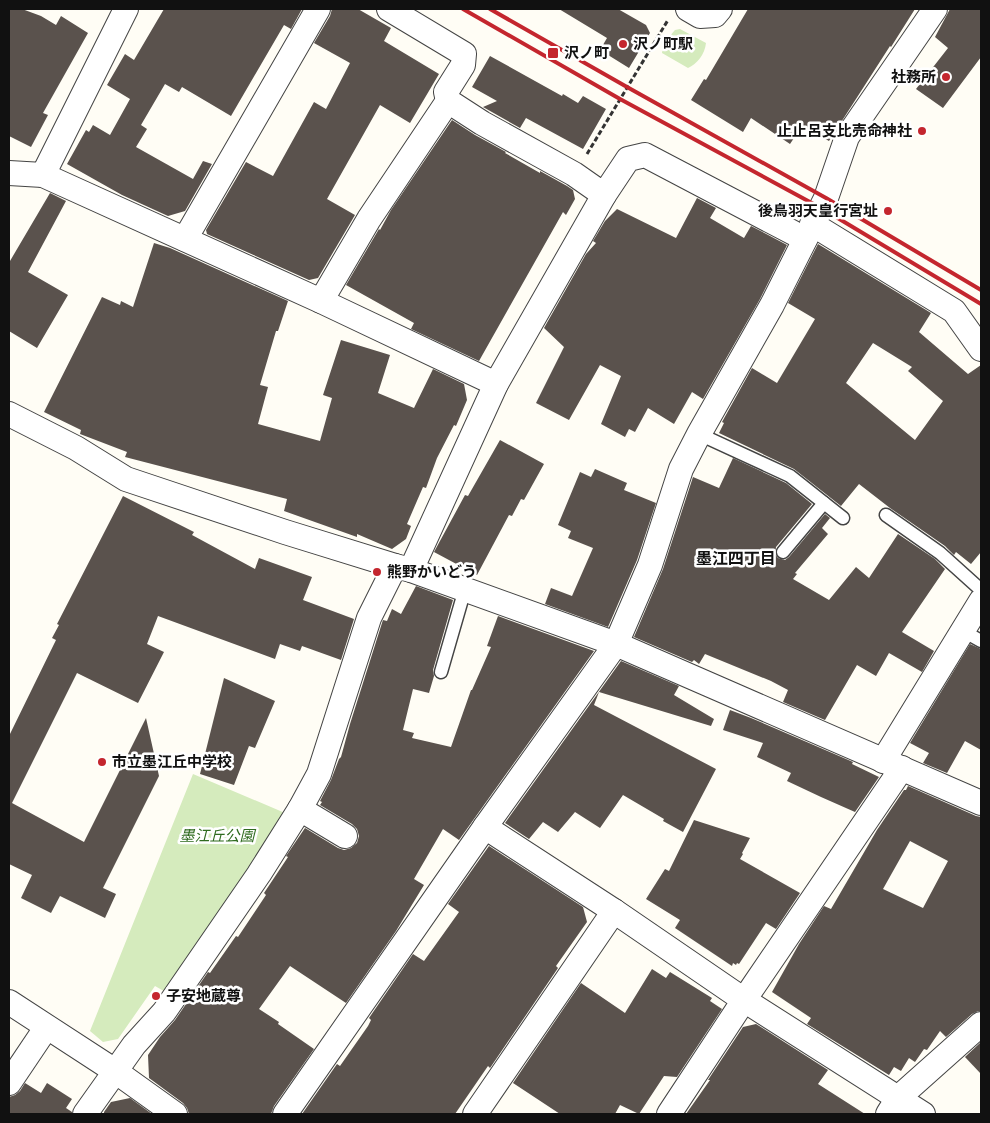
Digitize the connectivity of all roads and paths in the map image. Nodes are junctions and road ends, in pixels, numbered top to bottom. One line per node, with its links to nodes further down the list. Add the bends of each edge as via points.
1 (126, 9): 10 (street)
2 (318, 9): 13 (street)
3 (390, 9): 7 (street, via 464,54 463,65 446,92)
4 (720, 9): 6 (street, via 714,15)
5 (935, 9): 12 (street, via 847,137 826,198)
6 (678, 13): 9 (path)
7 (448, 101): 9 (street); 14 (street, via 369,219)
8 (9, 172): 10 (street)
9 (574, 174): 11 (street)
10 (43, 175): 13 (street)
11 (604, 194): 12 (street, via 628,159 645,156); 16 (street)
12 (809, 232): 15 (street, via 954,311); 18 (street)
13 (185, 239): 14 (street)
14 (321, 302): 16 (street)
15 (981, 349)
16 (496, 384): 23 (street)
17 (9, 414): 23 (street, via 76,448 126,479)
18 (699, 434): 19 (lane, via 790,476); 28 (street, via 681,469 650,565)
19 (824, 503): 21 (lane); 22 (lane)
20 (886, 515): 25 (lane, via 940,553)
21 (843, 518)
22 (783, 552)
23 (403, 568): 24 (street); 32 (street, via 369,618 319,774)
24 (465, 589): 28 (street); 29 (lane)
25 (981, 590)
26 (981, 601): 27 (street)
27 (972, 636): 30 (street)
28 (616, 644): 30 (street); 33 (street)
29 (441, 672)
30 (892, 764): 31 (street); 36 (street)
31 (981, 803)
32 (300, 809): 34 (street); 40 (street, via 260,874 164,1012)
33 (485, 827): 35 (street); 45 (street)
34 (345, 836)
35 (614, 911): 36 (street); 46 (street)
36 (744, 1000): 42 (street); 47 (street)
37 (9, 1002): 39 (street)
38 (981, 1024): 42 (street)
39 (46, 1028): 40 (street); 41 (street)
40 (114, 1071): 43 (street); 44 (street)
41 (9, 1083)
42 (893, 1106): 48 (street)
43 (85, 1114)
44 (175, 1114)
45 (285, 1114)
46 (475, 1114)
47 (669, 1114)
48 (923, 1114)

